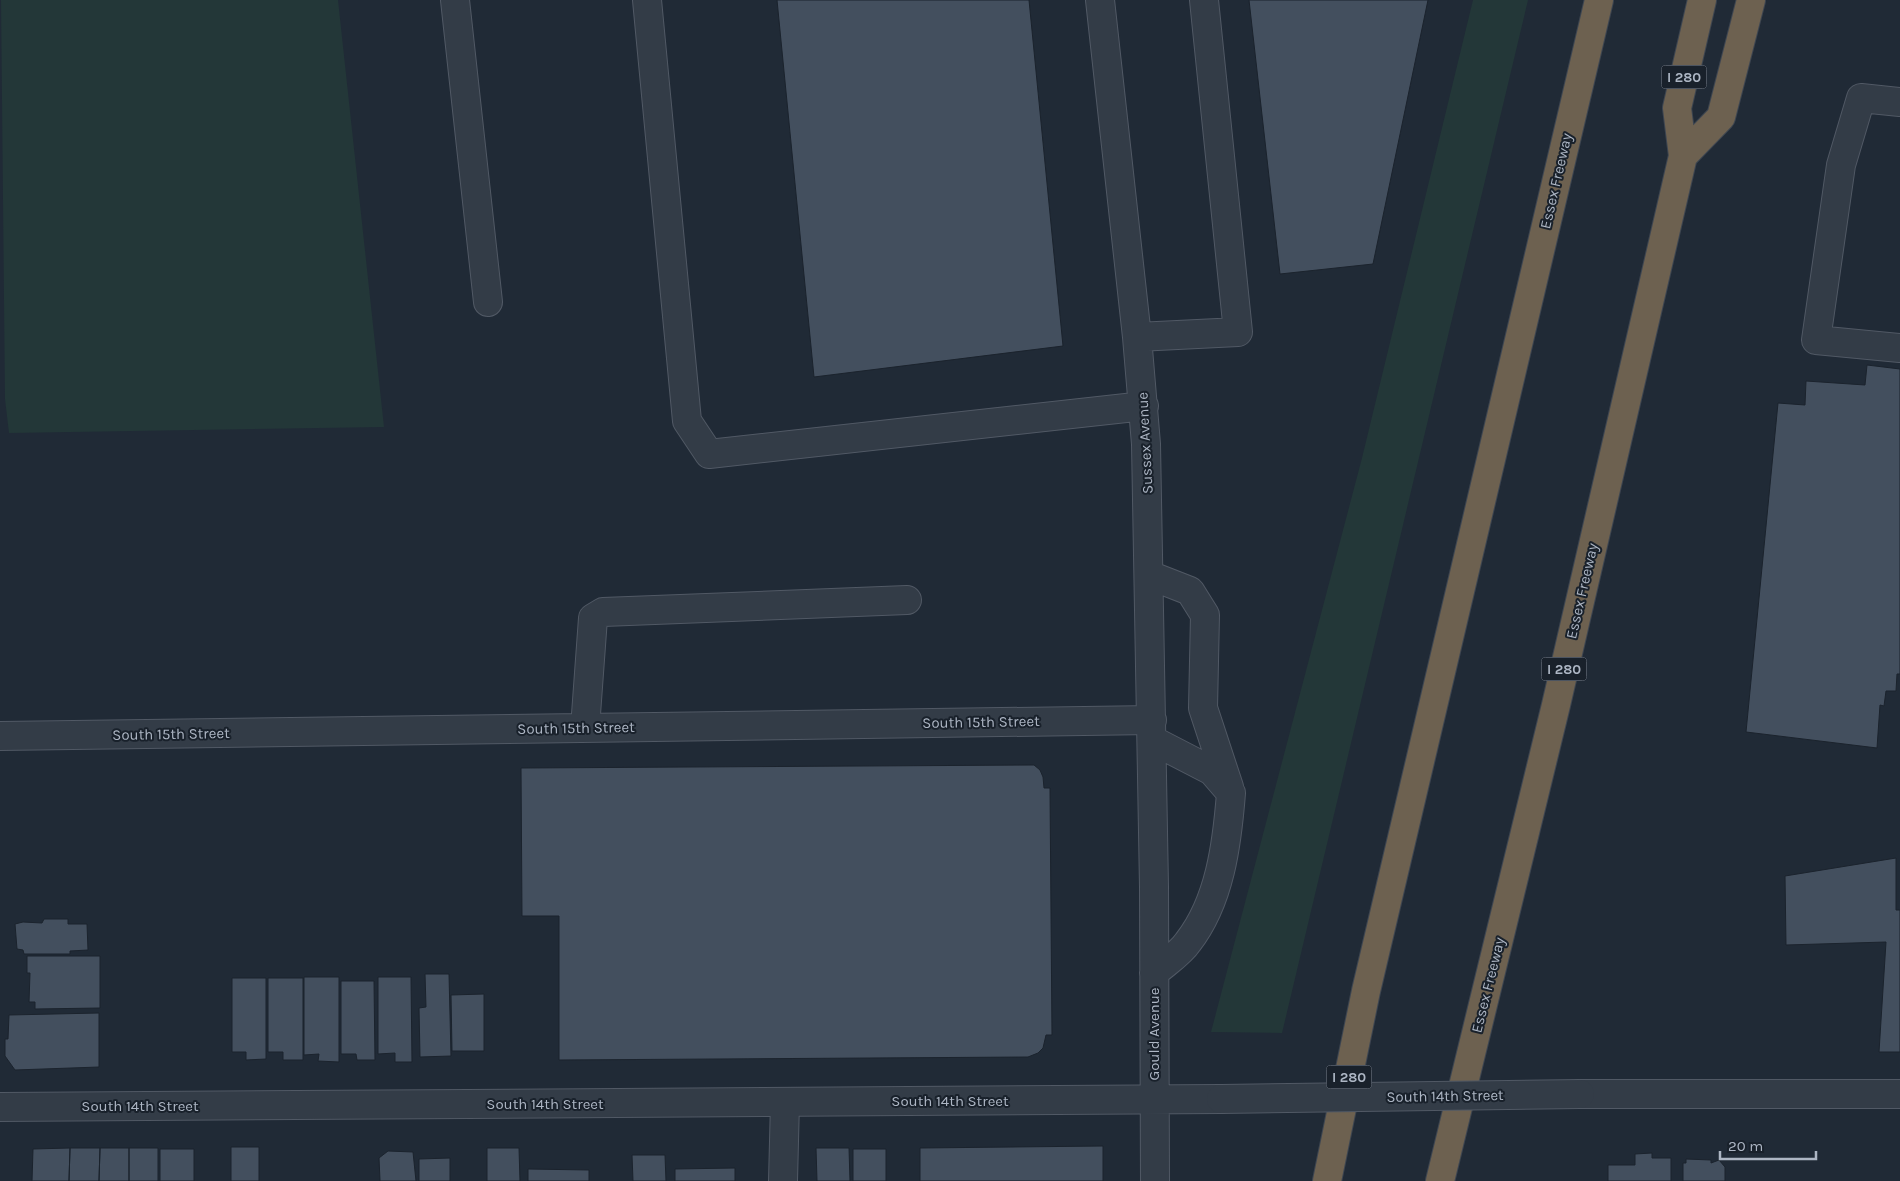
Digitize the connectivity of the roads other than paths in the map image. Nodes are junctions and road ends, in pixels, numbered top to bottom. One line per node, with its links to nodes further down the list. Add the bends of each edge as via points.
1 (455, 0): 10 (street)
2 (647, 0): 13 (street, via 687,421 709,454)
3 (1100, 0): 11 (street, Sussex Avenue)
4 (1204, 0): 11 (street, via 1238,332)
5 (1599, 0): 28 (highway, Essex Freeway / I 280, via 1366,991)
6 (1702, 0): 9 (highway, Essex Freeway / I 280, via 1677,108)
7 (1751, 0): 9 (highway, via 1721,117)
8 (1900, 102): 12 (street, via 1861,98 1841,165 1816,340)
9 (1683, 156): 29 (highway, Essex Freeway / I 280, via 1556,705)
10 (488, 302)
11 (1137, 336): 13 (street, Sussex Avenue)
12 (1900, 348)
13 (1144, 406): 14 (street, Sussex Avenue)
14 (1149, 575): 17 (street, Sussex Avenue); 19 (street, via 1190,591 1205,615 1203,708)
15 (907, 600): 16 (street, via 603,612 593,618)
16 (585, 728): 17 (street, South 15th Street); 18 (street, South 15th Street)
17 (1152, 730): 19 (street, via 1212,771); 20 (street, Sussex Avenue)
18 (0, 736)
19 (1231, 793): 21 (street, via 1228,827 1211,904 1188,943)
20 (1154, 887): 21 (street, Gould Avenue)
21 (1154, 973): 23 (street, Gould Avenue)
22 (1900, 1094): 23 (street, South 14th Street, bridge)
23 (1154, 1099): 24 (street, South 14th Street); 27 (street, Gould Avenue)
24 (785, 1102): 25 (street, South 14th Street); 26 (street)
25 (0, 1107)
26 (783, 1181)
27 (1154, 1181)
28 (1327, 1181)
29 (1440, 1181)

